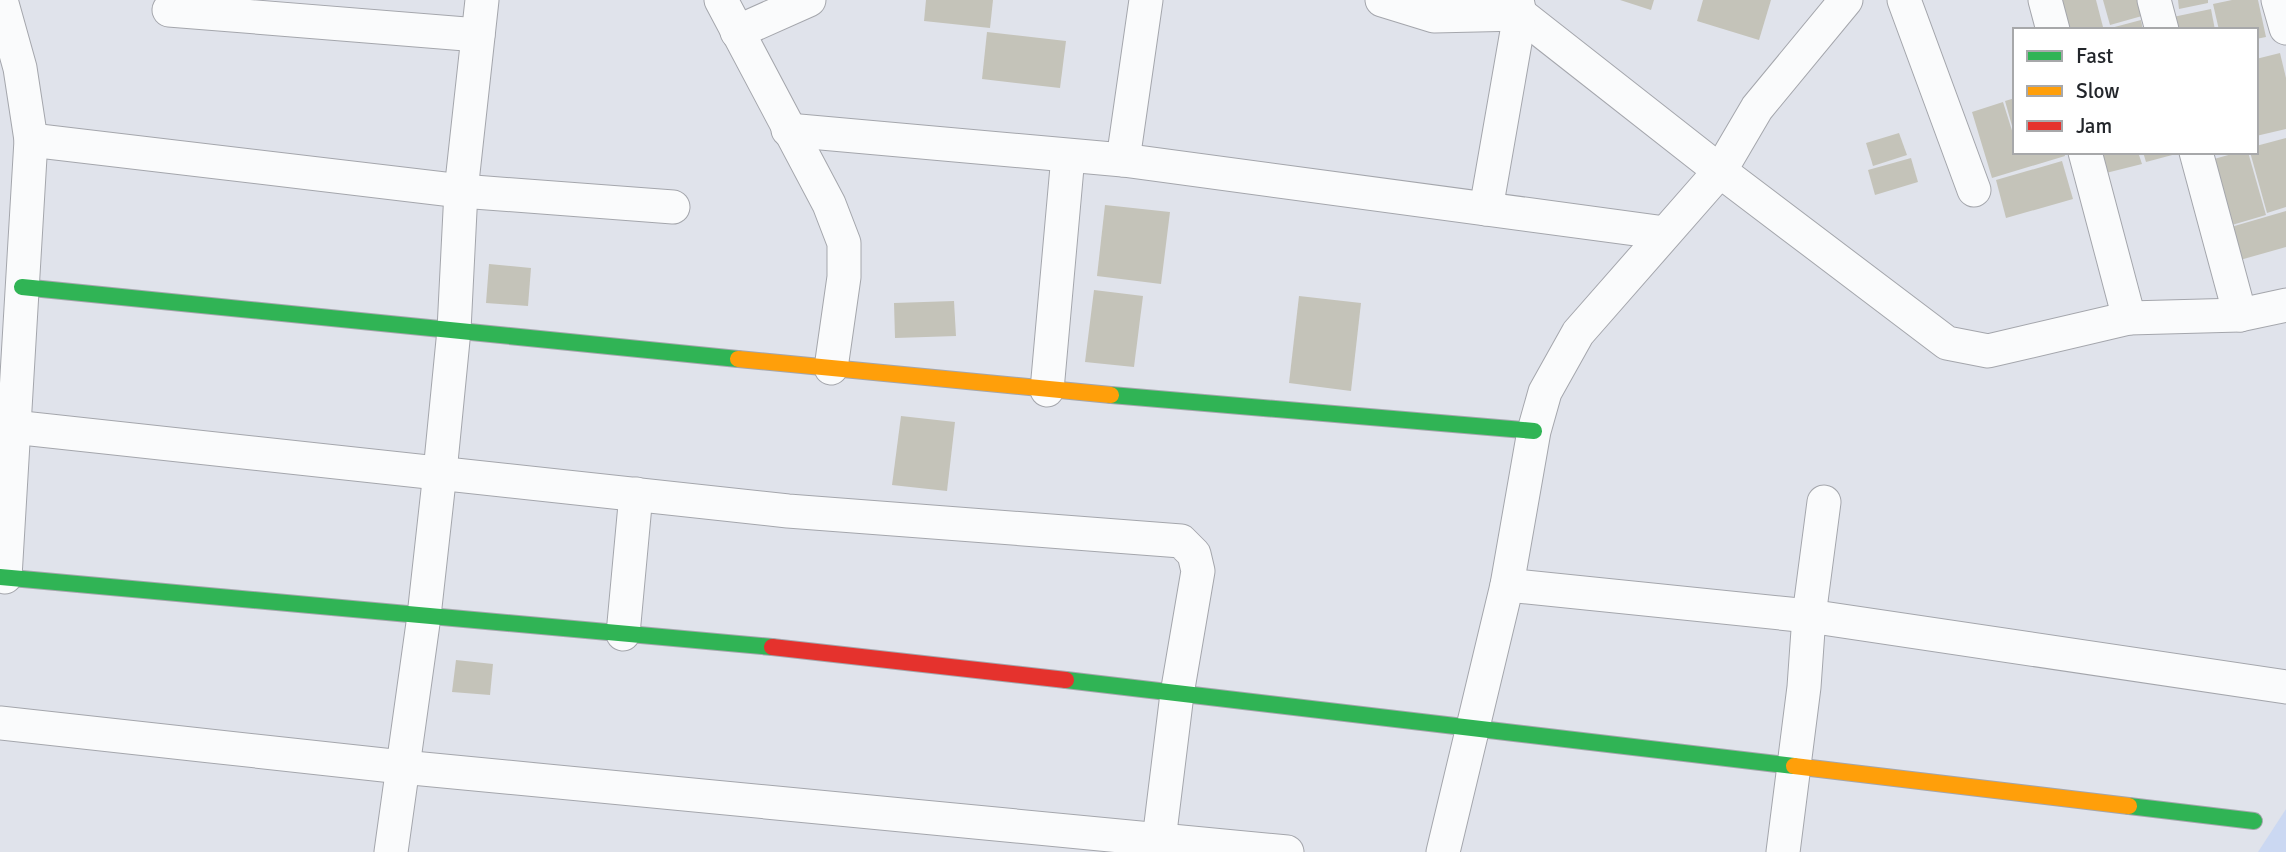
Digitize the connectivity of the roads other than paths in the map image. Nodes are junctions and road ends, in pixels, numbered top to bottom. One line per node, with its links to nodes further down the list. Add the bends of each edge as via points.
1 (1, 0): 18 (street, via 20,68)
2 (482, 0): 16 (street)
3 (721, 0): 15 (street)
4 (808, 0): 15 (street)
5 (1146, 0): 22 (street)
6 (1382, 0): 11 (street, via 1434,16)
7 (1846, 0): 23 (street, via 1757,108)
8 (1904, 0): 24 (street)
9 (2045, 0): 13 (street)
10 (2154, 0): 14 (street)
11 (1519, 7): 23 (street); 27 (street)
12 (169, 10): 16 (street)
13 (2052, 28)
14 (2161, 28)
15 (737, 32): 17 (street)
16 (478, 35): 25 (street)
17 (789, 130): 21 (street); 34 (street, via 829,204 844,243 844,277)
18 (30, 140): 25 (street); 29 (street)
19 (2086, 154): 32 (street)
20 (2197, 154): 31 (street)
21 (1068, 156): 22 (street); 35 (street)
22 (1123, 160): 27 (street)
23 (1720, 171): 28 (street); 32 (street, via 1947,343 1988,351)
24 (1974, 190)
25 (461, 191): 26 (street); 33 (street)
26 (673, 207)
27 (1486, 209): 28 (street)
28 (1665, 233): 37 (street, via 1578,333 1545,391)
29 (22, 287): 33 (street); 36 (street)
30 (2286, 305): 31 (street)
31 (2240, 315): 32 (street)
32 (2129, 318)
33 (454, 330): 34 (street); 38 (street)
34 (831, 368): 35 (street)
35 (1047, 390): 37 (street)
36 (13, 427): 38 (street); 41 (street)
37 (1534, 431): 42 (street)
38 (440, 472): 39 (street); 43 (street)
39 (636, 494): 45 (street); 47 (street, via 1181,541 1194,554 1198,571)
40 (1824, 502): 44 (street)
41 (2, 577): 43 (street)
42 (1507, 585): 44 (street); 49 (street)
43 (424, 616): 45 (street); 51 (street)
44 (1809, 616): 46 (street); 50 (street)
45 (623, 634): 47 (street)
46 (2286, 687)
47 (1177, 694): 49 (street); 53 (street)
48 (0, 723): 51 (street)
49 (1472, 727): 50 (street); 56 (street)
50 (1794, 766): 52 (street); 57 (street)
51 (402, 767): 53 (street); 54 (street)
52 (2254, 821)
53 (1159, 840): 55 (street)
54 (391, 852)
55 (1287, 852)
56 (1443, 852)
57 (1783, 852)

